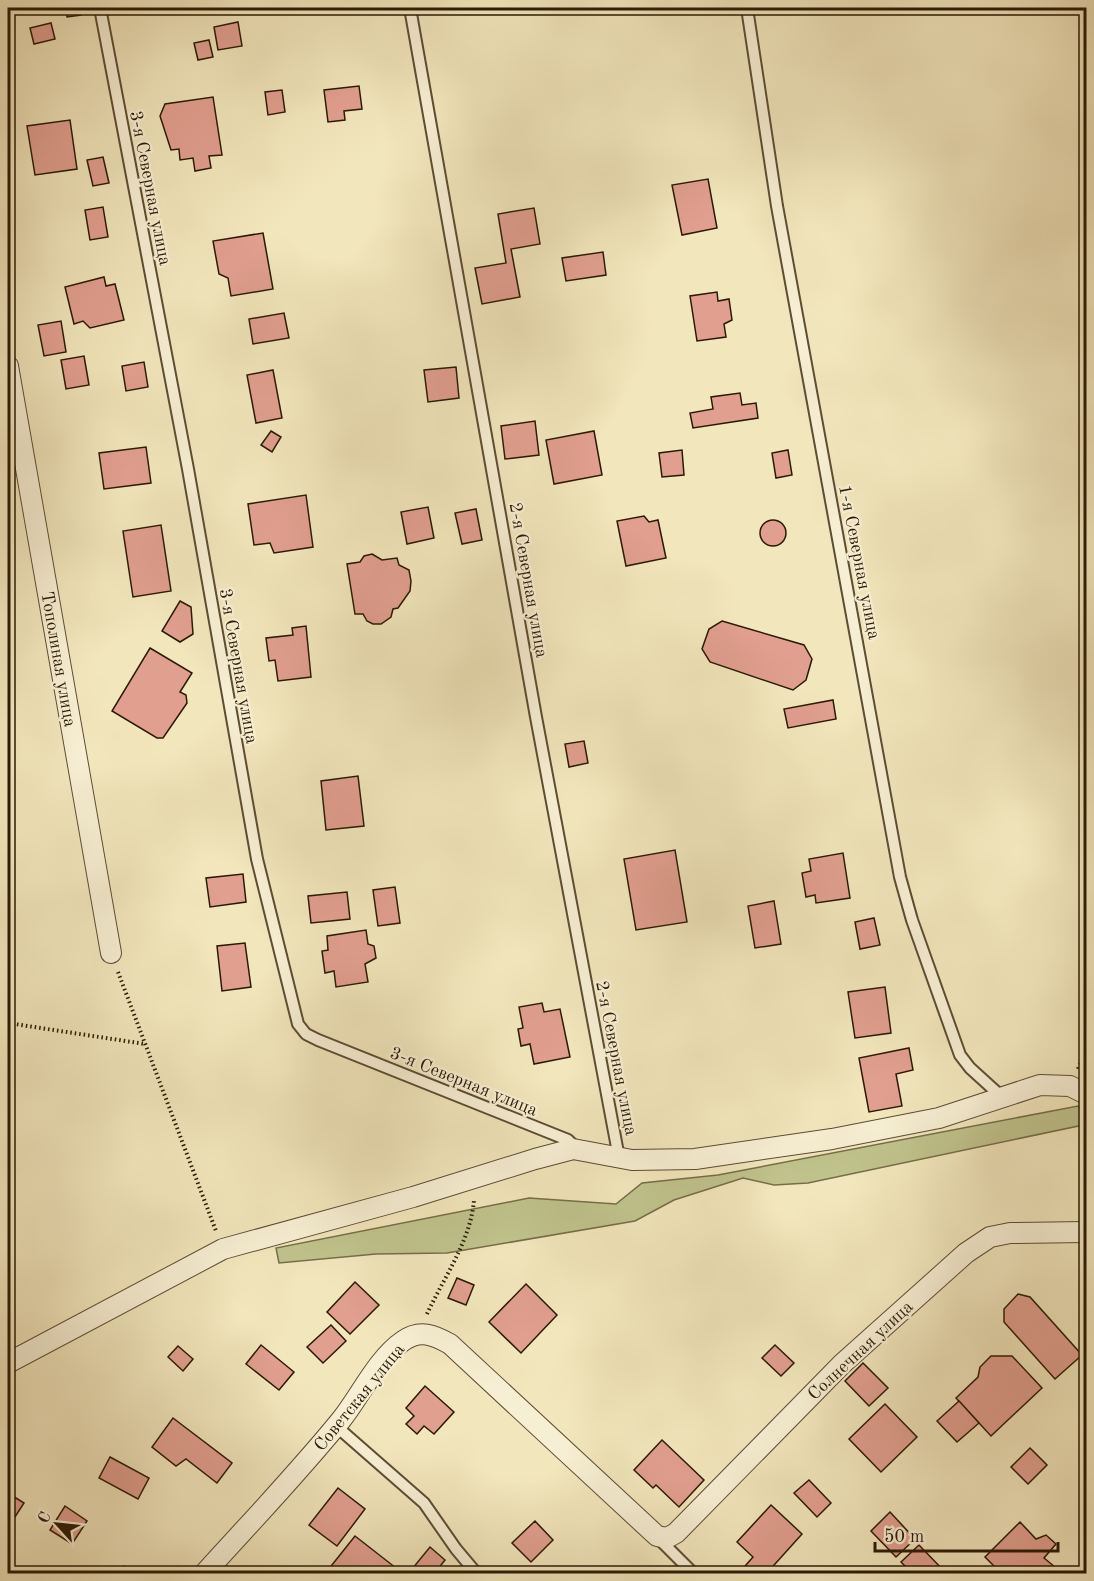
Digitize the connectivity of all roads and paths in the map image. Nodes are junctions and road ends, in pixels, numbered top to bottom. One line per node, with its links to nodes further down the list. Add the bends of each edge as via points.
1 (100, 8): 10 (lane, 3-я Северная улица, via 257,859 298,1024 318,1040 568,1140)
2 (410, 8): 11 (lane, 2-я Северная улица)
3 (747, 8): 9 (lane, 1-я Северная улица, via 777,206 900,877 960,1055)
4 (8, 366): 5 (street, Тополиная улица)
5 (111, 953): 7 (path)
6 (8, 1023): 7 (path)
7 (145, 1044): 14 (path)
8 (1086, 1094): 9 (street, via 1071,1086 1040,1085)
9 (1004, 1098): 11 (street, via 939,1118 832,1139 694,1159)
10 (578, 1150): 11 (street); 12 (street, via 535,1158)
11 (619, 1158)
12 (476, 1178): 14 (street); 15 (path, via 473,1214)
13 (1086, 1232): 18 (street, Солнечная улица, via 1010,1233 990,1237 966,1253 842,1364 676,1533)
14 (222, 1249): 16 (street)
15 (418, 1334): 17 (street, Советская улица, via 402,1341); 18 (street, Советская улица, via 434,1335 450,1344)
16 (8, 1363)
17 (336, 1426): 19 (street, Советская улица); 20 (lane, via 424,1503)
18 (662, 1537): 21 (lane)
19 (204, 1574)
20 (477, 1574)
21 (694, 1574)

